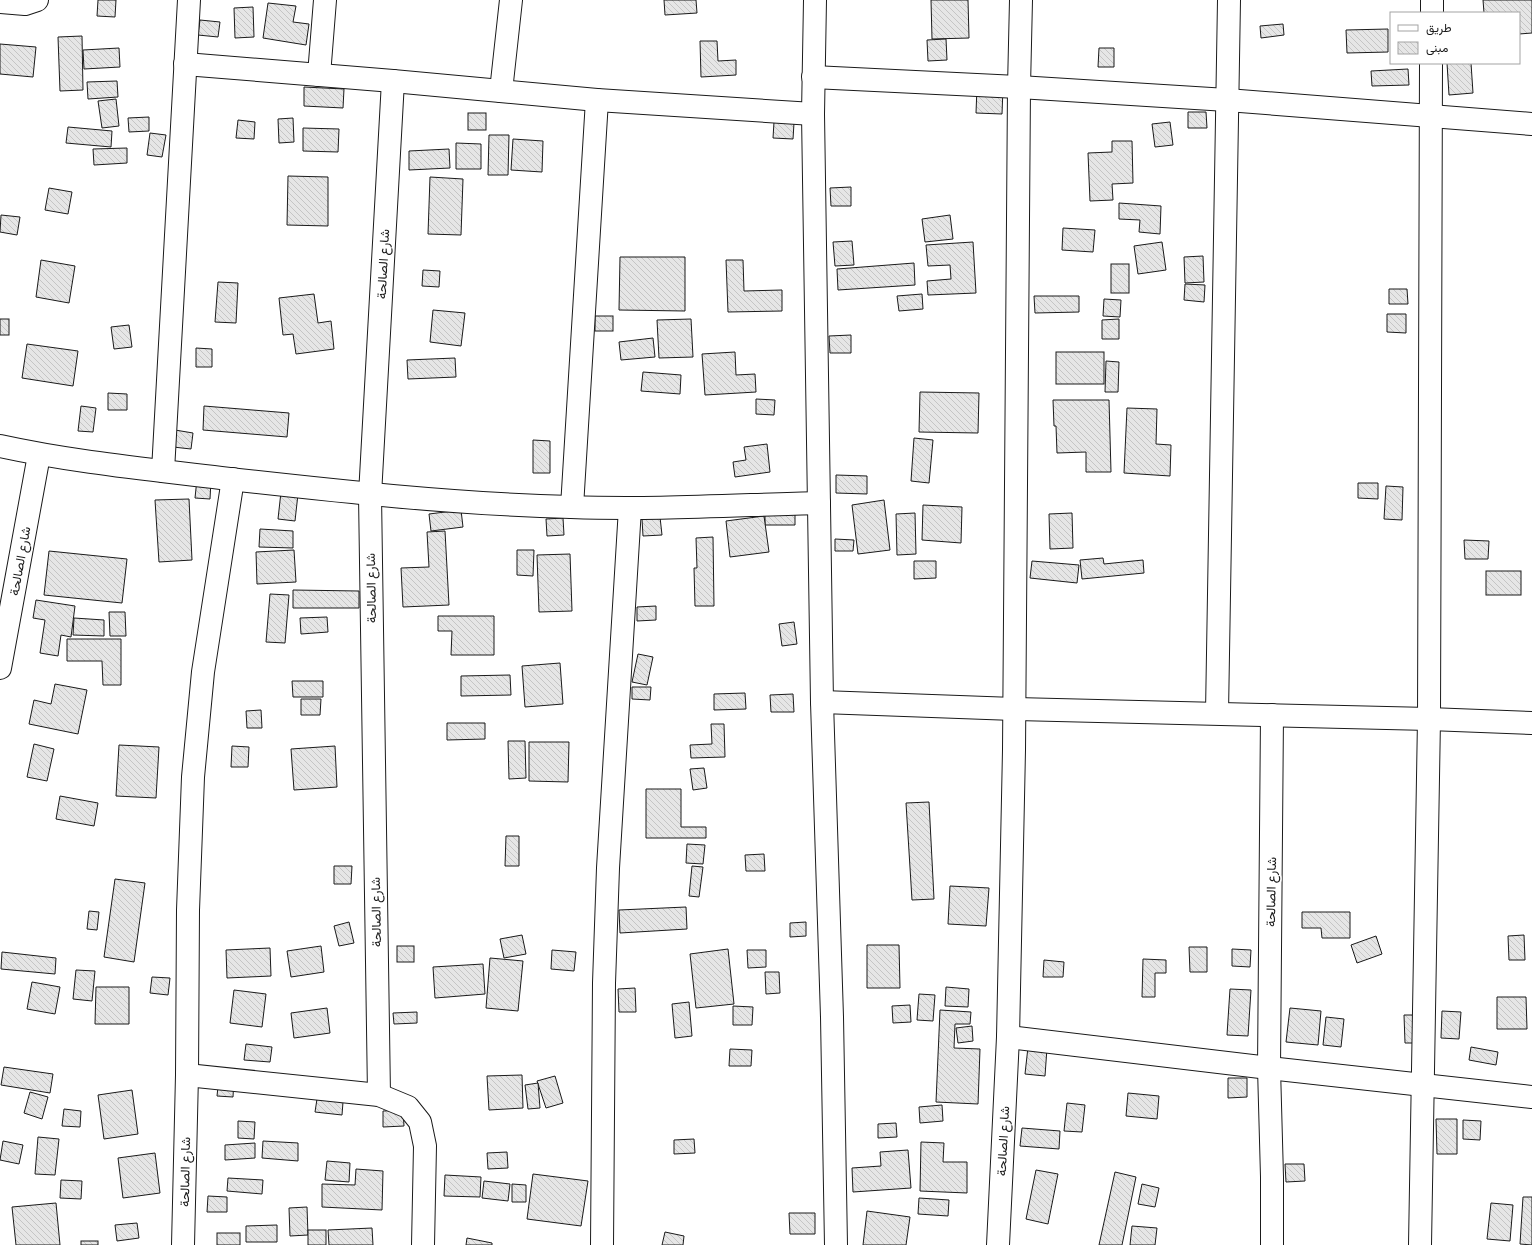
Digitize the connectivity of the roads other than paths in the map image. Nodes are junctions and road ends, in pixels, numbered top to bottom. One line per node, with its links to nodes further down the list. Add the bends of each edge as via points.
1 (37, 0): 9 (street, via 25,4)
2 (189, 0): 11 (street)
3 (325, 0): 13 (street)
4 (511, 0): 17 (street)
5 (815, 0): 14 (street)
6 (1021, 0): 16 (street, شارع الصالحة)
7 (1229, 0): 19 (street)
8 (1432, 0): 10 (street)
9 (0, 2)
10 (1432, 12)
11 (186, 64): 13 (street); 25 (street)
12 (1431, 64): 21 (street)
13 (319, 76): 15 (street)
14 (813, 77): 16 (street); 20 (street)
15 (393, 81): 17 (street); 27 (street, شارع الصالحة)
16 (1019, 87): 19 (street); 33 (street, شارع الصالحة)
17 (501, 91): 18 (street)
18 (597, 100): 20 (street); 29 (street)
19 (1227, 100): 21 (street); 34 (street)
20 (813, 114): 28 (street)
21 (1430, 116): 22 (street); 36 (street)
22 (1532, 124)
23 (0, 446): 24 (street)
24 (39, 455): 25 (street); 31 (street, شارع الصالحة)
25 (164, 471): 26 (street)
26 (233, 479): 27 (street); 40 (street, شارع الصالحة, via 203,672 193,777 188,910)
27 (370, 495): 29 (street, via 480,504); 42 (street, شارع الصالحة)
28 (819, 503): 30 (street); 32 (street)
29 (572, 507): 30 (street)
30 (630, 508): 46 (street, via 608,875 604,983)
31 (0, 668)
32 (822, 702): 33 (street); 47 (street, via 832,1009)
33 (1014, 709): 34 (street); 38 (street, شارع الصالحة)
34 (1217, 713): 35 (street)
35 (1272, 715): 36 (street); 39 (street, شارع الصالحة)
36 (1430, 719): 37 (street); 41 (street)
37 (1532, 723)
38 (1008, 1037): 39 (street); 48 (street, شارع الصالحة)
39 (1269, 1068): 41 (street); 49 (street, شارع الصالحة)
40 (187, 1075): 42 (street); 44 (street, شارع الصالحة)
41 (1424, 1085): 43 (street); 50 (street)
42 (379, 1095): 45 (street, via 408,1107 420,1122 424,1146)
43 (1532, 1097)
44 (184, 1245)
45 (423, 1245)
46 (602, 1245)
47 (836, 1245)
48 (998, 1245)
49 (1272, 1245)
50 (1420, 1245)

